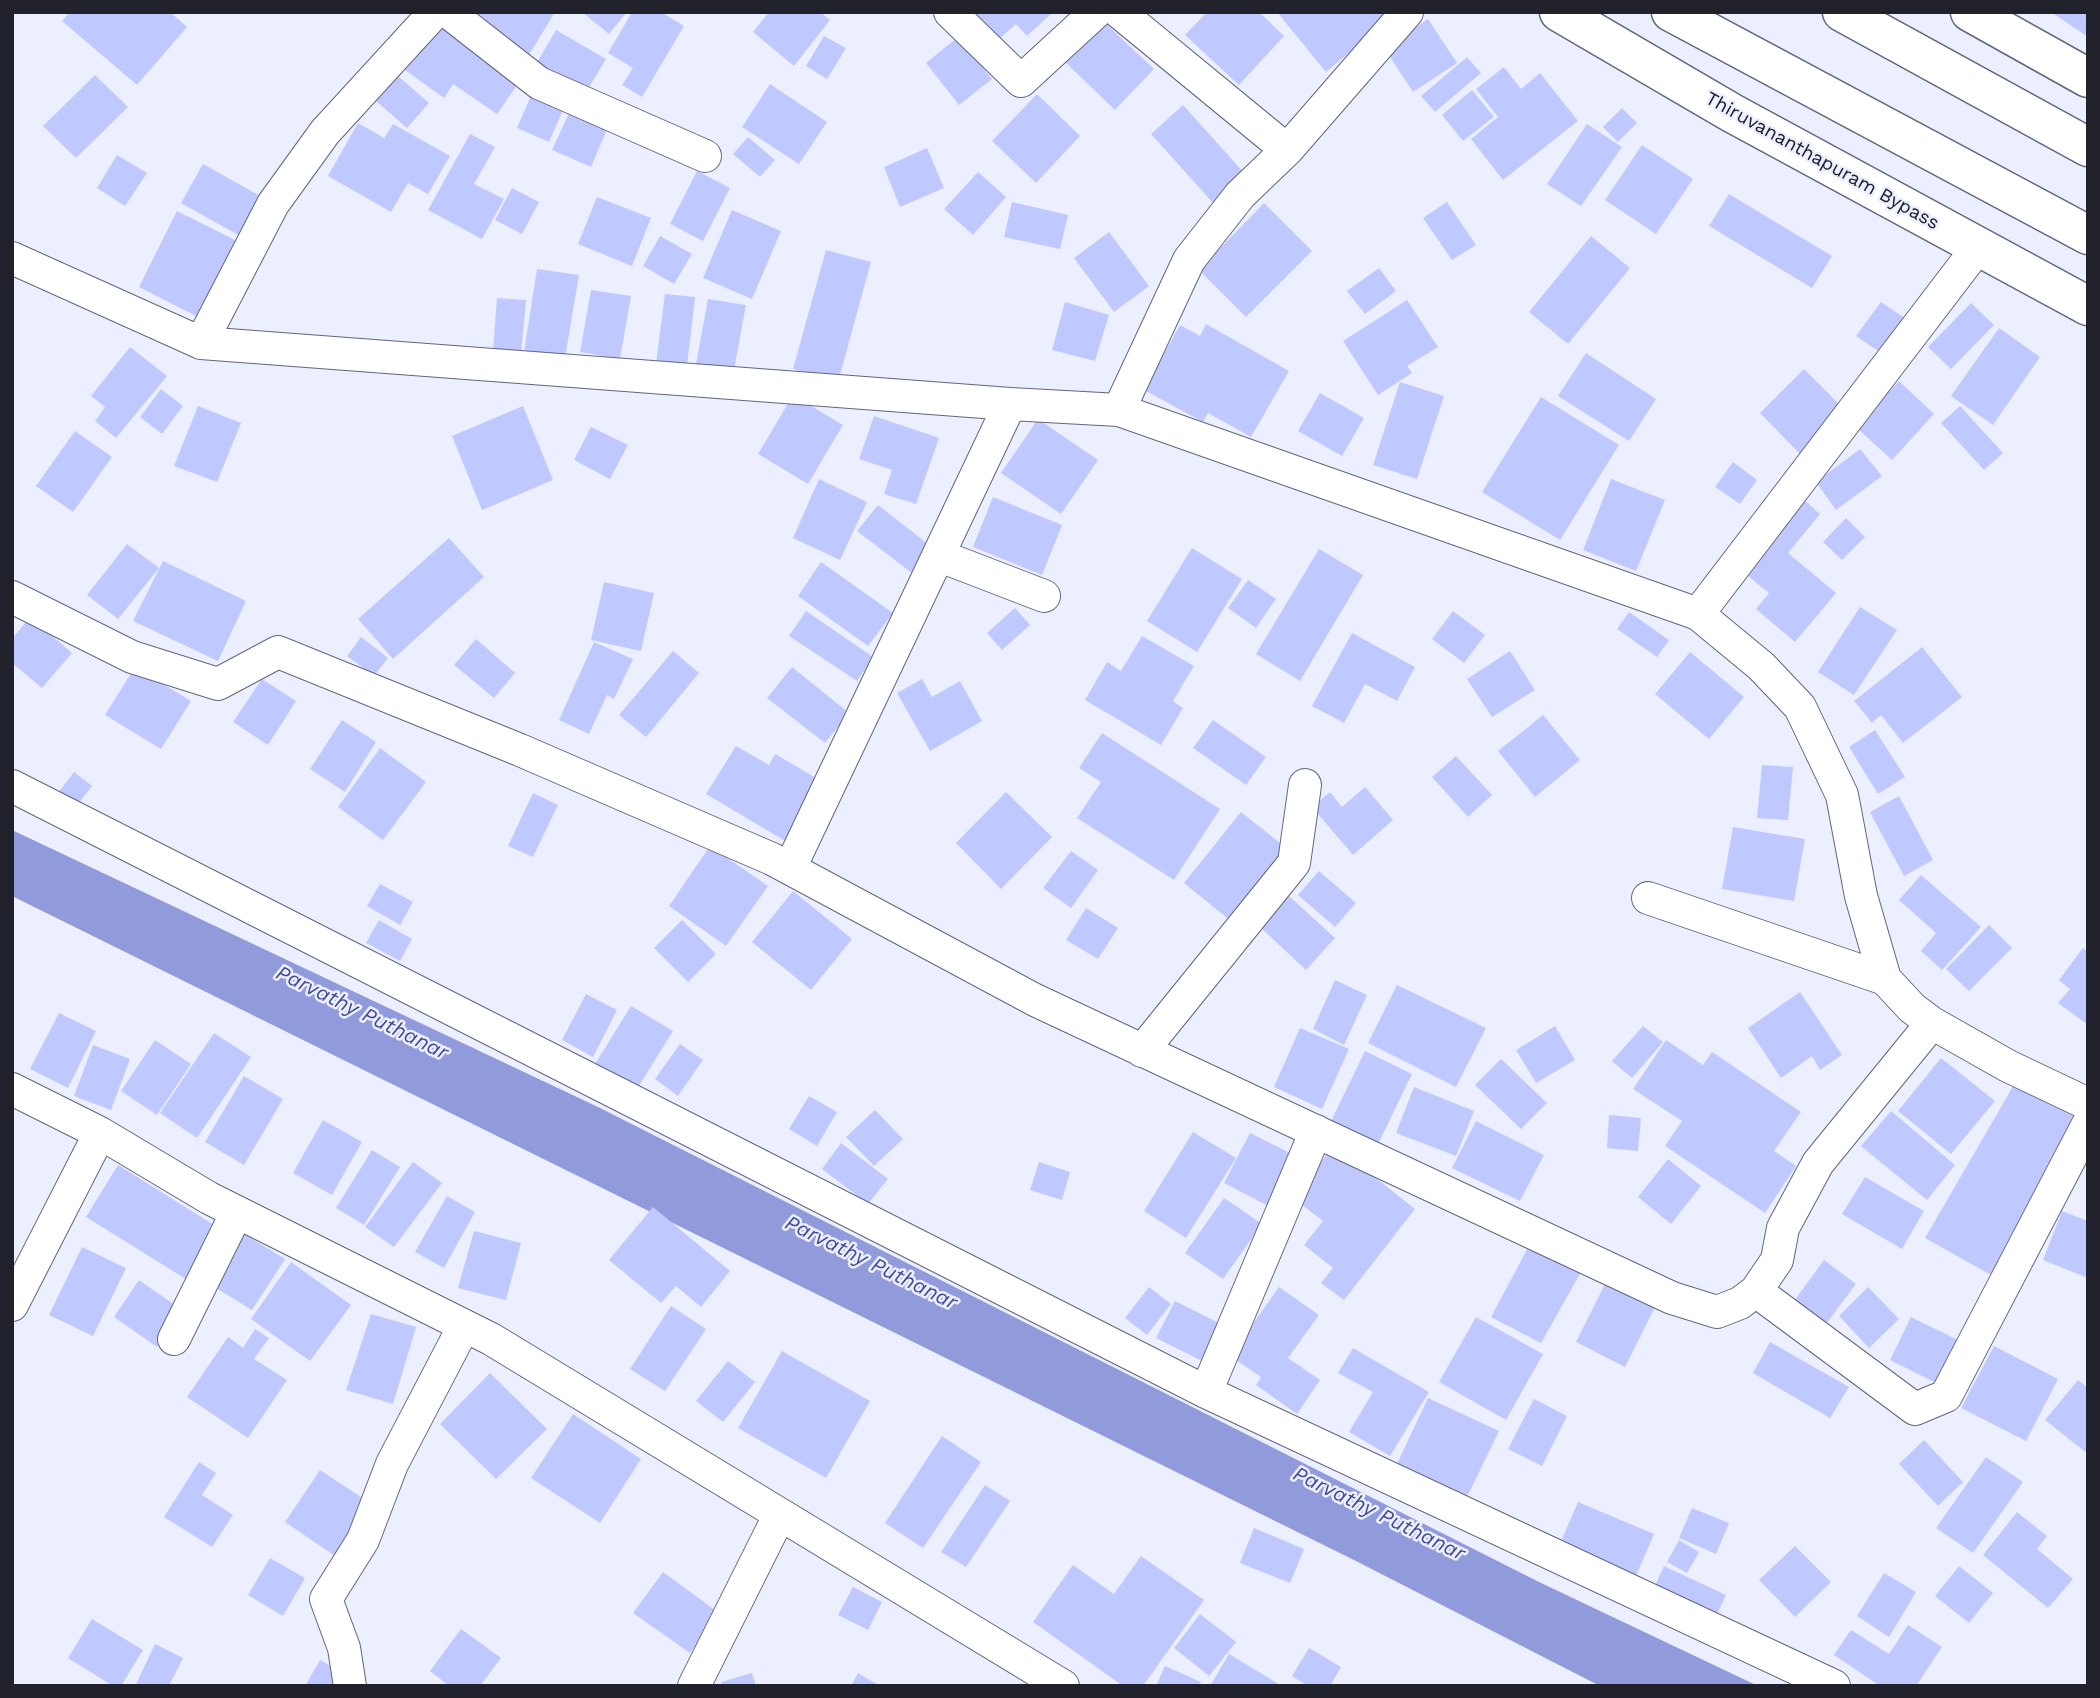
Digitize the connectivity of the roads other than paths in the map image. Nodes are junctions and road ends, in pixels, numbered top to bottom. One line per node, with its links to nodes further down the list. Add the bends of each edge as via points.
1 (435, 12): 19 (street, via 325,132 273,204)
2 (448, 12): 14 (street, via 539,83)
3 (950, 12): 4 (street, via 1021,81)
4 (1096, 12)
5 (1118, 12): 13 (street)
6 (1407, 12): 13 (street)
7 (1559, 12): 16 (main road, Thiruvananthapuram Bypass, via 1732,113)
8 (1671, 12): 15 (main road)
9 (1842, 12): 12 (main road)
10 (1969, 12): 11 (main road)
11 (2088, 78)
12 (2088, 147)
13 (1287, 150): 21 (street, via 1240,195 1189,260)
14 (705, 156)
15 (2088, 235)
16 (1979, 246): 18 (main road, Thiruvananthapuram Bypass); 25 (street)
17 (12, 258): 19 (street)
18 (2088, 306)
19 (201, 343): 20 (street)
20 (1010, 404): 21 (street); 22 (street)
21 (1119, 410): 25 (street)
22 (940, 556): 23 (street); 28 (street)
23 (1044, 596)
24 (12, 597): 28 (street, via 132,657 218,684 278,652 520,750)
25 (1698, 614): 30 (street, via 1761,666 1800,707 1842,795 1861,896)
26 (1305, 785): 32 (street, via 1294,863)
27 (12, 786): 43 (street)
28 (790, 868): 32 (street, via 1035,1000)
29 (1648, 898): 30 (street)
30 (1885, 979): 31 (street)
31 (1932, 1023): 34 (street); 39 (street, via 1818,1163 1783,1228 1777,1260)
32 (1142, 1051): 36 (street)
33 (12, 1089): 37 (street)
34 (2088, 1104)
35 (2088, 1124): 39 (street, via 1946,1396 1914,1409)
36 (1316, 1131): 39 (street, via 1672,1298 1717,1312); 43 (street)
37 (100, 1133): 38 (street); 40 (street)
38 (237, 1212): 41 (street); 42 (street)
39 (1756, 1291)
40 (12, 1304)
41 (464, 1326): 44 (street); 45 (street, via 392,1464 363,1541 326,1599 344,1648)
42 (174, 1339)
43 (1206, 1392): 48 (street)
44 (779, 1516): 46 (street); 47 (street)
45 (350, 1686)
46 (694, 1686)
47 (1063, 1686)
48 (1834, 1686)

